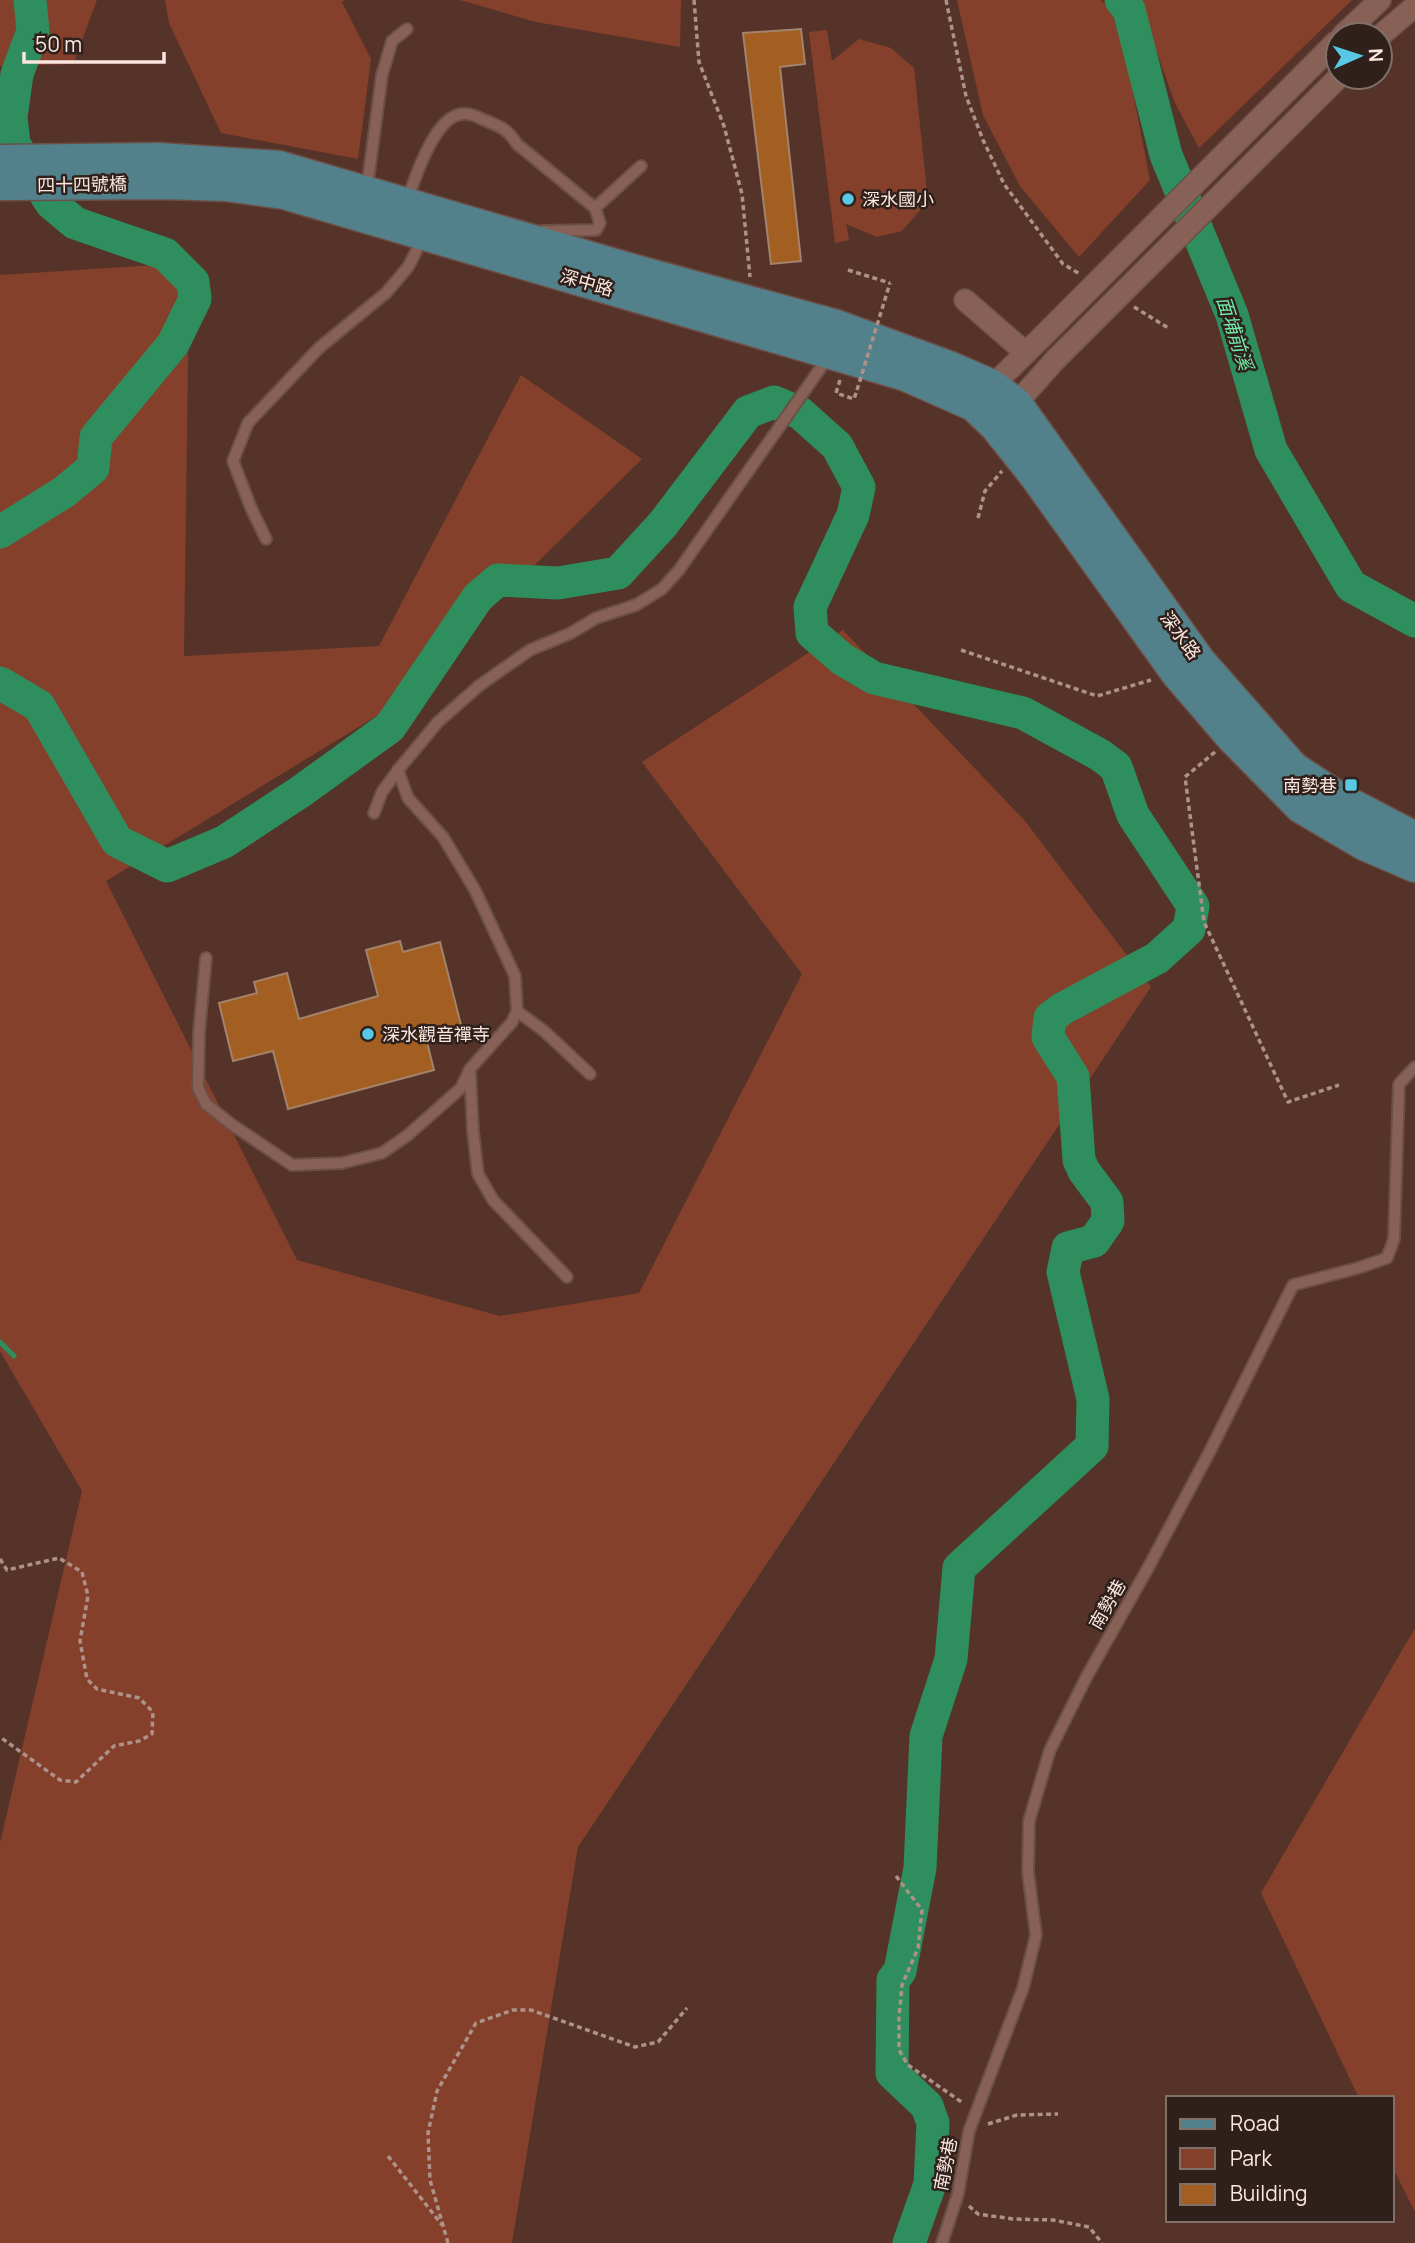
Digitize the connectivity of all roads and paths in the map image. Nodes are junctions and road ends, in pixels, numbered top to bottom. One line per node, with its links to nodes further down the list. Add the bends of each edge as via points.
1 (694, 0): 19 (path, via 699,62 724,126 742,194)
2 (946, 0): 17 (path, via 965,96 1004,184 1063,264)
3 (1391, 12): 4 (street)
4 (1372, 21)
5 (407, 29): 12 (lane, via 392,41 382,75)
6 (1324, 54): 22 (street, bridge)
7 (1325, 91): 24 (street, bridge, via 1055,360)
8 (0, 161): 10 (main road, 四十四號橋)
9 (641, 166): 13 (lane)
10 (161, 171): 11 (main road, 四十四號橋); 12 (main road, 深中路, via 279,167); 14 (main road, 深中路)
11 (0, 184)
12 (366, 191): 14 (main road, 深中路)
13 (595, 208): 14 (lane, via 517,144 508,131 461,114 447,120 424,155); 15 (lane, via 600,223 596,230)
14 (421, 217): 15 (main road, 深中路); 23 (main road, 深中路); 27 (lane, via 408,267 386,293 319,348 248,423 233,461)
15 (501, 232): 19 (main road, 深中路)
16 (848, 270): 23 (path, bridge, via 890,283 854,399 836,393)
17 (1087, 278)
18 (965, 300): 22 (street)
19 (752, 303): 23 (main road, 深中路)
20 (1135, 307): 21 (path)
21 (1170, 329)
22 (1033, 346): 24 (street)
23 (836, 352): 24 (main road, 深中路, via 951,368); 31 (lane, via 662,589 636,605 596,618 530,650 438,722)
24 (995, 405): 25 (main road, 深水路); 33 (main road, 深水路, via 1199,661 1293,768)
25 (1017, 452): 26 (path, via 985,491); 29 (main road, 深水路)
26 (978, 518)
27 (266, 539)
28 (961, 650): 29 (path, via 1097,696)
29 (1177, 673): 30 (main road, 深水路)
30 (1233, 738): 34 (main road, 深水路, via 1301,807 1364,844); 40 (path, via 1185,777 1204,922 1289,1102)
31 (398, 770): 32 (lane); 36 (lane, via 408,797 443,837 475,890 515,976)
32 (374, 813)
33 (1415, 838)
34 (1415, 866)
35 (206, 958): 38 (lane, via 198,1088 206,1104 292,1165 342,1163 382,1153 461,1088)
36 (517, 1011): 38 (lane, via 513,1023); 39 (lane)
37 (1415, 1067): 46 (lane, 南勢巷, via 1399,1084 1394,1239 1387,1258 1293,1285 1050,1750 1029,1821 1028,1872 1036,1935 1023,1988)
38 (470, 1069): 41 (lane, via 478,1174 492,1200)
39 (590, 1074)
40 (1339, 1085)
41 (567, 1277)
42 (0, 1559): 43 (path, via 7,1570 59,1558 82,1573 88,1596 80,1641 87,1679 97,1689 139,1698 153,1712 152,1734 114,1746 76,1782 60,1780)
43 (0, 1737)
44 (896, 1876): 46 (path, via 922,1910 918,1948 902,1984 899,2050 908,2065)
45 (687, 2008): 51 (path, via 658,2042 635,2047 531,2010 513,2010 476,2023 437,2091 428,2133 430,2180)
46 (976, 2113): 48 (lane, 南勢巷)
47 (1058, 2113): 48 (path, via 1017,2115)
48 (970, 2132): 50 (lane, 南勢巷)
49 (388, 2155): 51 (path)
50 (958, 2194): 53 (lane, 南勢巷); 54 (path, via 978,2214 1089,2227)
51 (443, 2227): 52 (path)
52 (447, 2243)
53 (942, 2243)
54 (1102, 2243)

